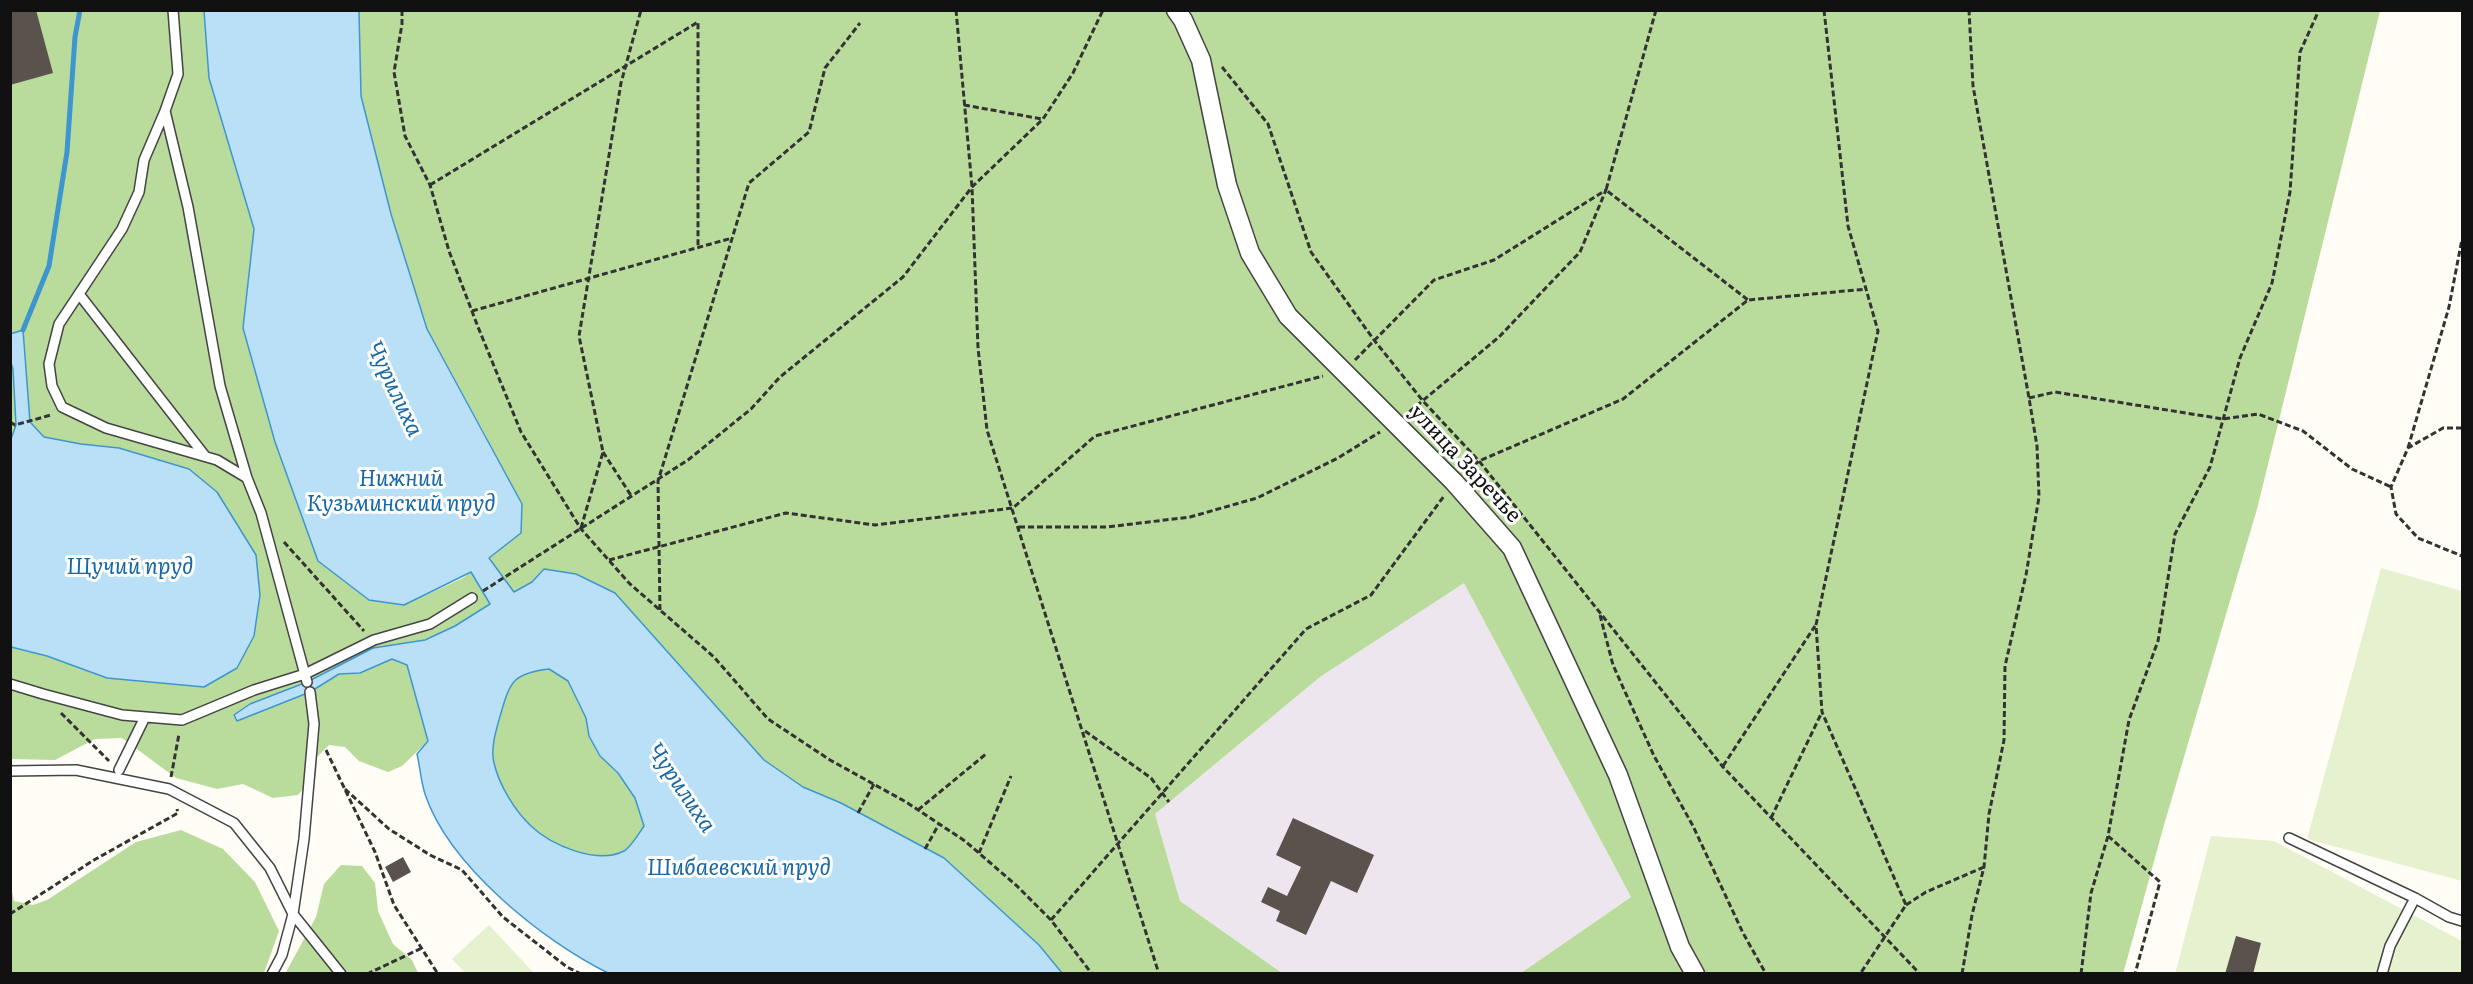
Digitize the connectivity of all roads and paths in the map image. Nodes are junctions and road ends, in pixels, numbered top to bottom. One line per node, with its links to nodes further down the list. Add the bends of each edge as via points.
1 (173, 10): 15 (lane, via 178,74)
2 (402, 10): 17 (path, via 394,72 405,136)
3 (641, 10): 13 (path)
4 (956, 10): 14 (path)
5 (1103, 10): 16 (path, via 1073,73)
6 (1176, 10): 29 (street, улица Заречье, via 1201,60 1227,184 1250,253 1288,316)
7 (1656, 10): 19 (path)
8 (1824, 10): 24 (path, via 1848,226)
9 (1969, 10): 30 (path, via 1972,86)
10 (2319, 10): 33 (path, via 2300,52 2290,192 2272,283 2240,358)
11 (860, 23): 20 (path, via 825,68 809,132 749,183)
12 (1219, 63): 28 (path, via 1268,124 1311,252)
13 (626, 66): 17 (path); 22 (path, via 698,22); 23 (path)
14 (964, 105): 16 (path); 18 (path)
15 (165, 111): 25 (lane, via 144,160 139,192 122,229); 41 (lane, via 188,207 220,386)
16 (1043, 119): 18 (path)
17 (430, 185): 27 (path)
18 (972, 187): 42 (path, via 903,277 780,377 750,409); 46 (path, via 978,348 987,430)
19 (1606, 190): 26 (path); 28 (path, via 1494,260 1434,280); 31 (path, via 1580,252 1499,337)
20 (732, 238): 22 (path); 42 (path)
21 (2463, 239): 37 (path, via 2449,307)
22 (698, 248): 23 (path)
23 (589, 279): 27 (path); 38 (path, via 579,336)
24 (1867, 289): 26 (path); 57 (path, via 1878,331)
25 (79, 294): 32 (lane, via 59,324 49,364 52,386); 39 (lane)
26 (1748, 300): 40 (path, via 1623,399)
27 (472, 312): 48 (path, via 521,432)
28 (1374, 340): 29 (path); 31 (path)
29 (1344, 371): 35 (street, улица Заречье); 46 (path, via 1095,436)
30 (2029, 398): 33 (path, via 2055,392); 86 (path, via 2037,446 2039,497 2005,666 2004,740 1989,814)
31 (1423, 401): 35 (path); 40 (path)
32 (62, 407): 34 (path, via 47,418 15,425); 39 (lane, via 106,428)
33 (2223, 419): 44 (path, via 2258,414 2303,431 2352,470); 81 (path, via 2210,467 2175,534 2158,641 2129,720)
34 (10, 422)
35 (1396, 423): 43 (street, улица Заречье); 47 (path, via 1338,458 1257,498 1190,517 1107,527)
36 (2463, 428): 37 (path, via 2442,428)
37 (2408, 448): 44 (path)
38 (603, 452): 45 (path); 48 (path)
39 (204, 456): 41 (lane)
40 (1479, 461): 43 (path); 56 (path)
41 (247, 478): 59 (lane, via 261,513)
42 (658, 480): 45 (path); 50 (path)
43 (1454, 482): 75 (path, via 1371,595 1306,629); 102 (street, улица Заречье, via 1512,548 1618,775 1680,947)
44 (2391, 487): 51 (path, via 2396,514 2418,538)
45 (632, 497): 48 (path)
46 (1013, 508): 47 (path); 50 (path, via 875,525 786,513)
47 (1019, 527): 66 (path)
48 (581, 530): 52 (path); 53 (path)
49 (283, 541): 58 (path)
50 (659, 546): 52 (path); 55 (path)
51 (2463, 556)
52 (609, 560): 55 (path)
53 (481, 592)
54 (472, 598): 58 (lane, via 430,624)
55 (660, 610): 72 (path, via 714,657 768,719)
56 (1600, 613): 68 (path); 103 (path, via 1613,665 1653,756 1693,826)
57 (1816, 625): 62 (path); 68 (path)
58 (374, 640): 59 (lane)
59 (307, 683): 64 (lane, via 254,690); 65 (lane)
60 (10, 684): 61 (lane)
61 (43, 694): 63 (lane, via 122,715); 69 (path)
62 (1822, 712): 79 (path); 88 (path)
63 (145, 717): 64 (lane); 69 (lane)
64 (182, 720): 73 (path)
65 (314, 724): 74 (path); 90 (lane)
66 (1083, 730): 75 (path, via 1151,778); 83 (path)
67 (986, 754): 77 (path)
68 (1723, 766): 79 (path)
69 (119, 770)
70 (10, 771): 73 (lane, via 76,770)
71 (1011, 776): 85 (path)
72 (874, 784): 77 (path); 78 (path)
73 (169, 789): 89 (path, via 178,813); 90 (lane, via 234,823 270,868)
74 (345, 789): 94 (path, via 375,852 394,905); 99 (path, via 389,829 462,870 503,917)
75 (1161, 792): 76 (path); 83 (path)
76 (1169, 802)
77 (918, 810): 80 (path)
78 (858, 813)
79 (1771, 818): 93 (path)
80 (939, 824): 84 (path); 85 (path)
81 (2109, 837): 107 (path, via 2091,893); 108 (path, via 2160,882)
82 (2289, 838): 87 (lane)
83 (1119, 841): 91 (path); 101 (path)
84 (925, 849)
85 (979, 853): 91 (path)
86 (1984, 867): 88 (path); 106 (path)
87 (2415, 898): 92 (lane); 109 (lane, via 2390,946)
88 (1906, 905): 93 (path)
89 (10, 914)
90 (293, 914): 95 (lane, via 282,955); 96 (lane)
91 (1051, 920): 100 (path)
92 (2463, 921)
93 (1884, 938): 104 (path); 105 (path)
94 (422, 948): 97 (path); 98 (path)
95 (272, 974)
96 (341, 974)
97 (367, 974)
98 (438, 974)
99 (581, 974)
100 (1092, 974)
101 (1160, 974)
102 (1695, 974)
103 (1766, 974)
104 (1860, 974)
105 (1920, 974)
106 (1962, 974)
107 (2081, 974)
108 (2135, 974)
109 (2382, 974)

